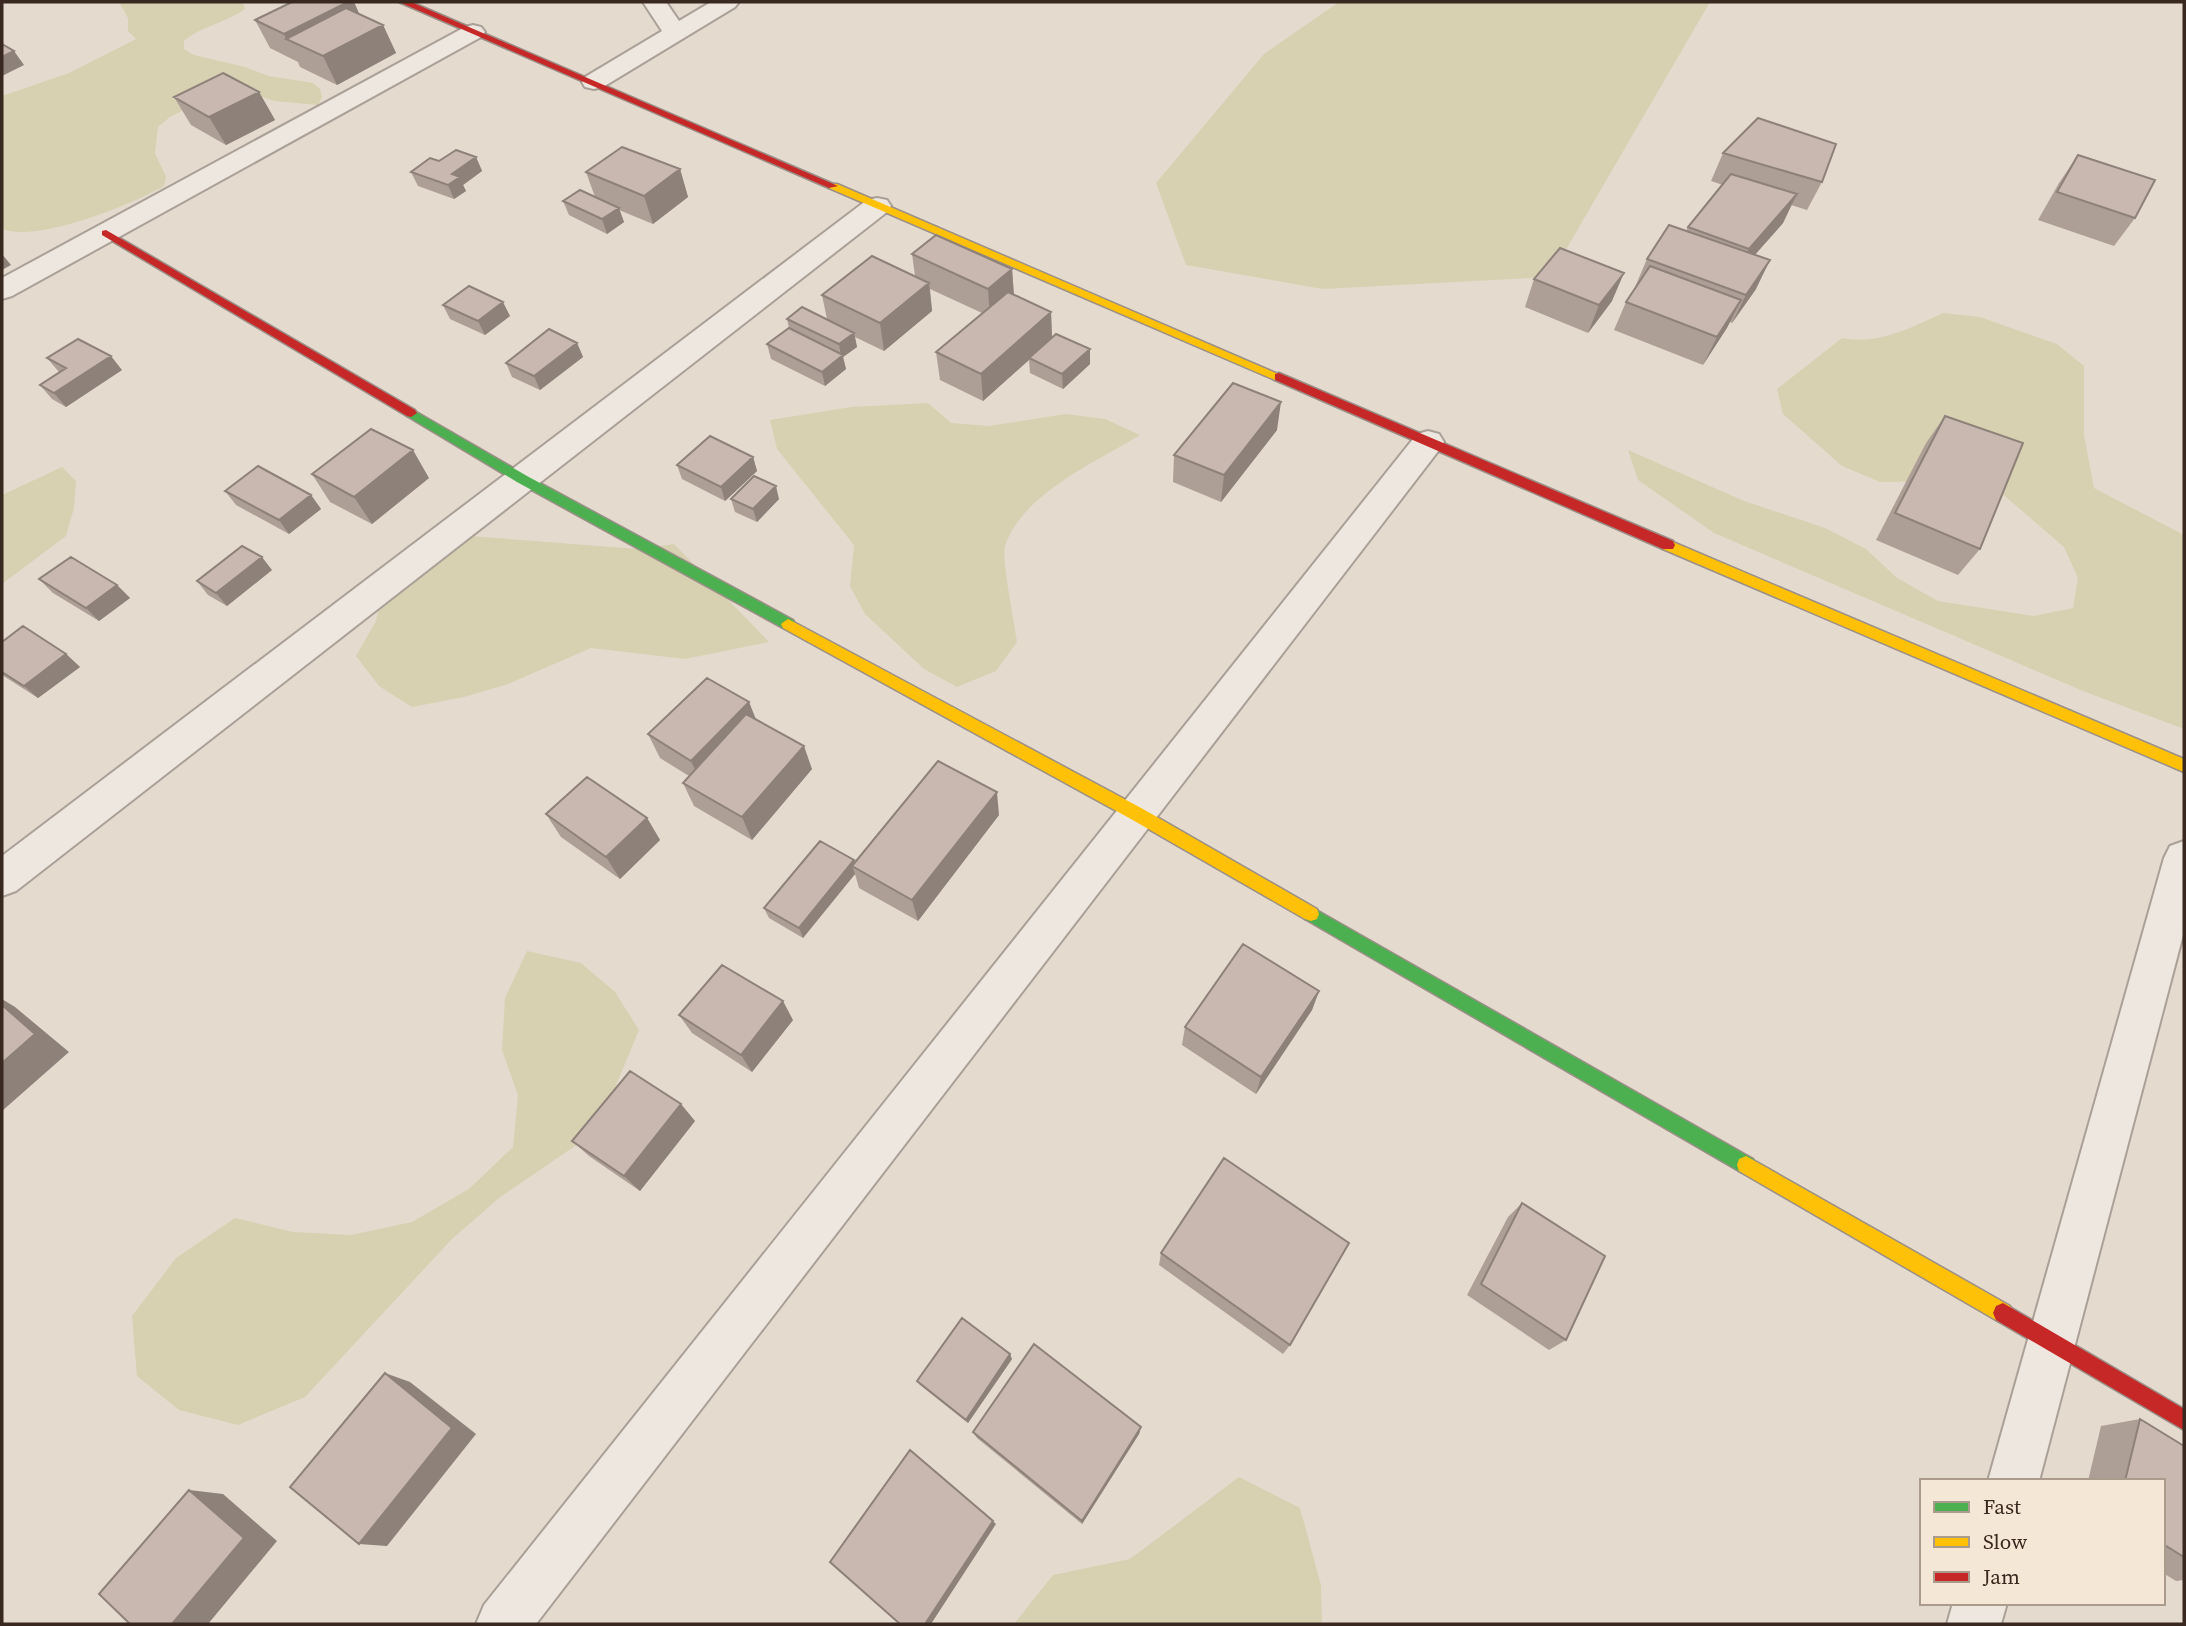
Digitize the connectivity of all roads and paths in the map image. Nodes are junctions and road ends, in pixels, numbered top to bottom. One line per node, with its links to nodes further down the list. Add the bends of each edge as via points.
1 (404, 2): 4 (street)
2 (654, 2): 5 (street)
3 (727, 2): 5 (street)
4 (473, 32): 6 (street); 8 (street)
5 (676, 33): 6 (street)
6 (594, 82): 7 (street)
7 (877, 206): 10 (street); 11 (street)
8 (106, 233): 9 (street); 11 (street)
9 (2, 290)
10 (1429, 442): 12 (street); 13 (street)
11 (522, 479): 13 (street); 15 (street)
12 (2184, 766)
13 (1137, 814): 16 (street); 20 (street)
14 (2184, 858): 16 (street)
15 (2, 878)
16 (2052, 1341): 17 (street); 18 (street)
17 (2184, 1420)
18 (2014, 1479)
19 (1979, 1605): 21 (street)
20 (503, 1624)
21 (1974, 1624)

